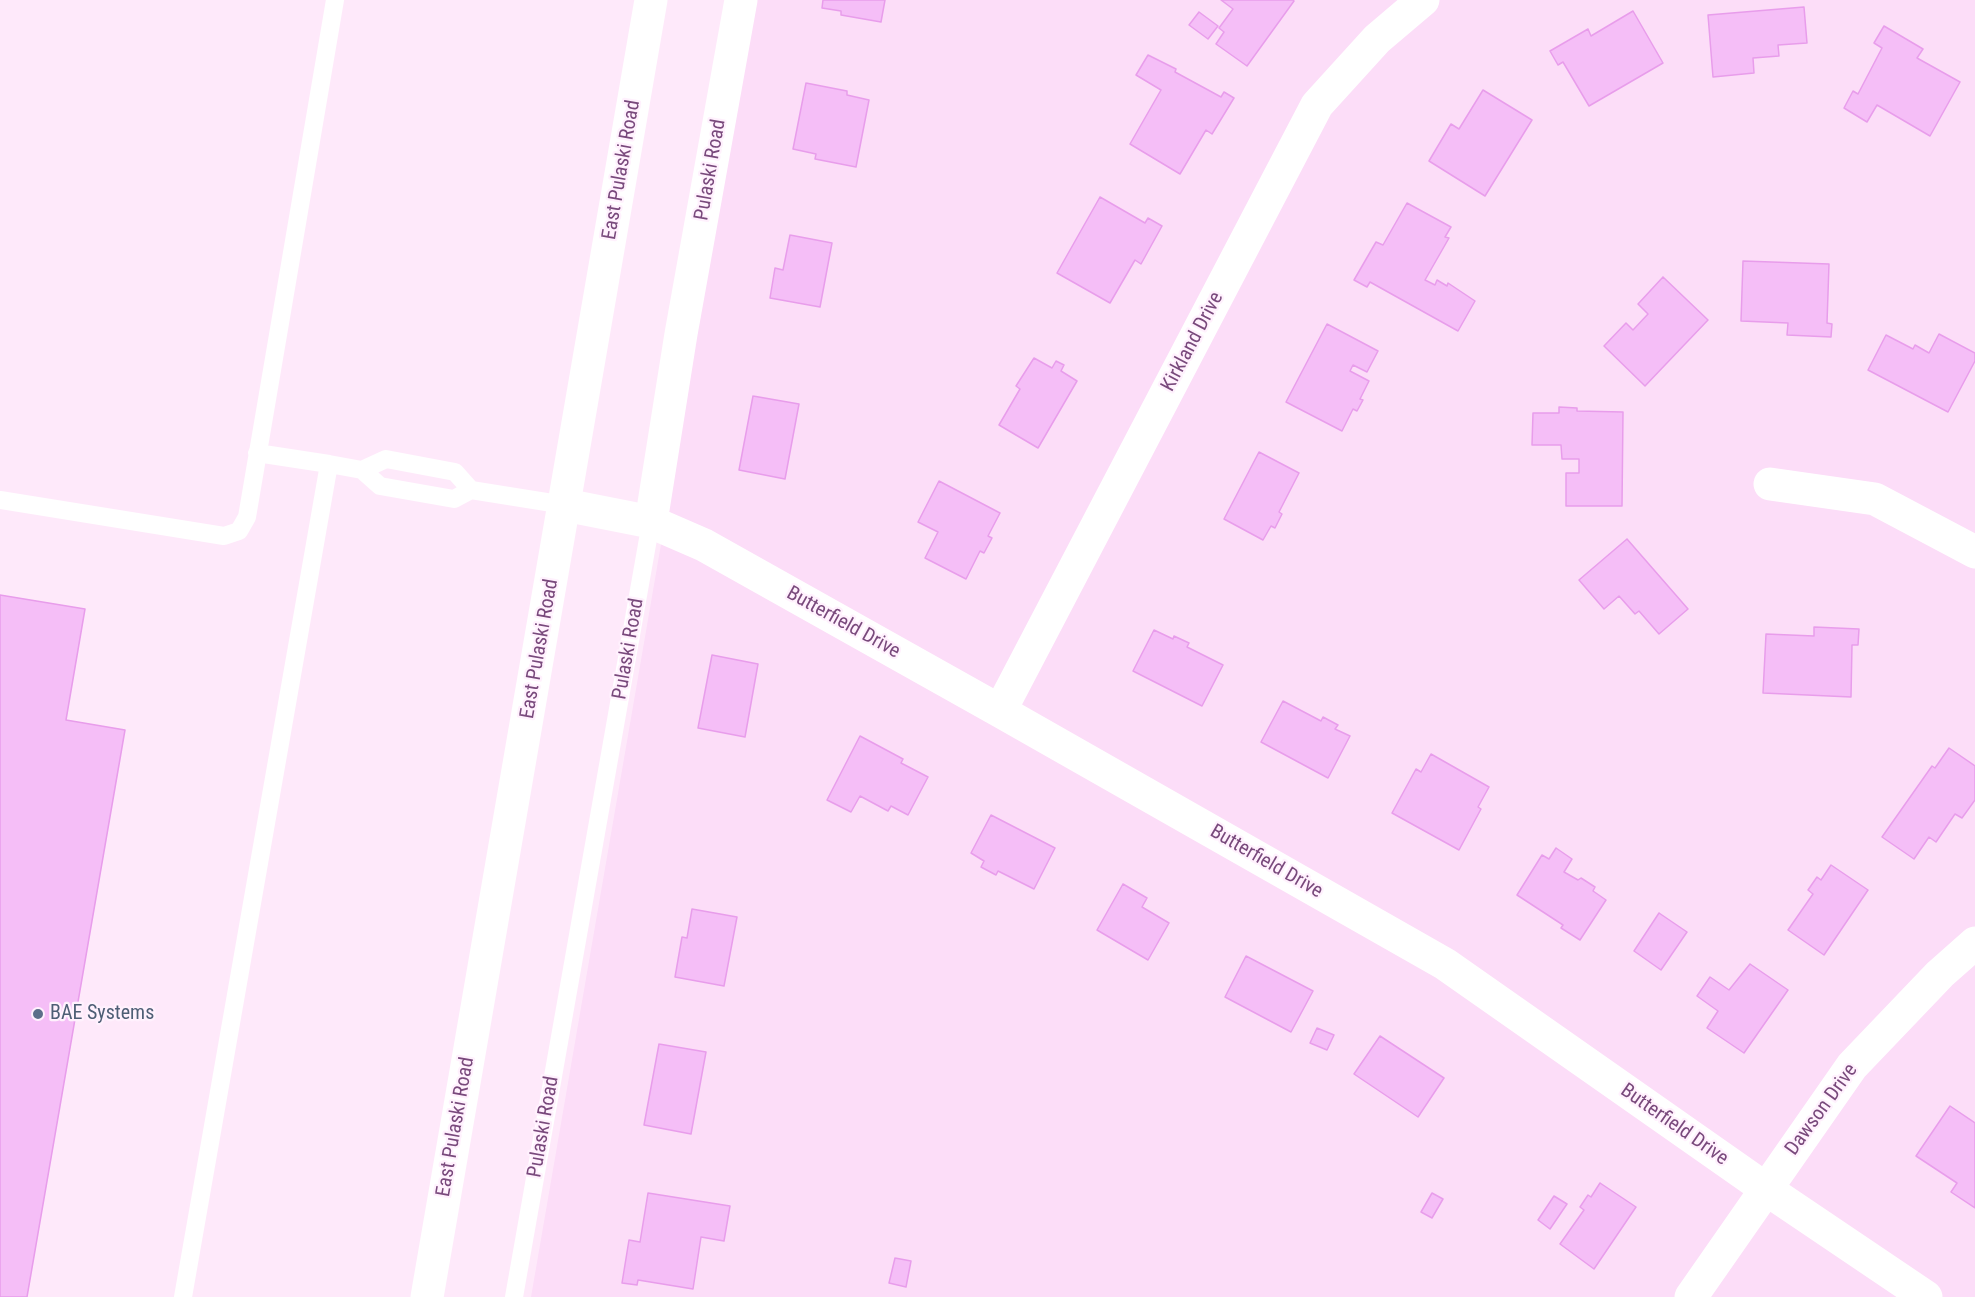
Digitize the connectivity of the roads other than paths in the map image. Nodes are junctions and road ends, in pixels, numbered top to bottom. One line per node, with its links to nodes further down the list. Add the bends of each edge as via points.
1 (334, 0): 5 (lane)
2 (651, 0): 11 (street, East Pulaski Road)
3 (741, 0): 12 (street, Pulaski Road)
4 (1423, 0): 14 (street, Kirkland Drive, via 1377,39 1317,105)
5 (257, 453): 6 (lane); 10 (lane, via 247,517 239,531 224,536)
6 (329, 464): 7 (lane); 17 (lane)
7 (362, 470): 9 (lane, via 380,486 454,499); 9 (lane, via 386,459 455,472)
8 (1770, 484): 13 (street, via 1875,500)
9 (471, 490): 11 (lane)
10 (0, 500)
11 (565, 505): 12 (street, Butterfield Drive); 18 (street, East Pulaski Road)
12 (651, 522): 14 (street, Butterfield Drive, via 704,545); 19 (lane, Pulaski Road)
13 (1975, 552)
14 (1000, 711): 16 (street, Butterfield Drive, via 1445,964)
15 (1975, 943): 16 (street, Dawson Drive, via 1851,1066)
16 (1766, 1189): 20 (street, Dawson Drive); 21 (street, Butterfield Drive)
17 (183, 1297)
18 (427, 1297)
19 (514, 1297)
20 (1691, 1297)
21 (1926, 1297)

